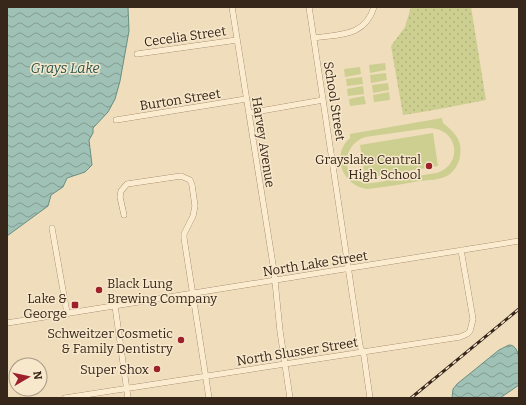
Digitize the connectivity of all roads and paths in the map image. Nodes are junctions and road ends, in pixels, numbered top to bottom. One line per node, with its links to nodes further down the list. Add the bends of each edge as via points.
1 (232, 7): 5 (street, Harvey Avenue)
2 (309, 7): 4 (street, School Street)
3 (374, 7): 4 (street, via 367,22 355,31)
4 (314, 38): 8 (street, School Street)
5 (237, 40): 6 (street, Cecelia Street); 7 (street, Harvey Avenue)
6 (136, 54)
7 (246, 99): 9 (street, Harvey Avenue); 10 (street, Burton Street)
8 (323, 100): 9 (street); 15 (street, School Street)
9 (249, 113): 16 (street, Harvey Avenue)
10 (116, 120)
11 (124, 215): 17 (street, via 120,197 127,184 177,175 190,180 195,210 184,238)
12 (52, 228): 19 (street)
13 (519, 241): 14 (street, North Lake Street)
14 (461, 250): 15 (street, North Lake Street); 21 (street, North Slusser Street, via 473,320 470,331 460,337)
15 (349, 269): 16 (street, North Lake Street); 21 (street, School Street)
16 (274, 281): 17 (street, North Lake Street); 22 (street, Harvey Avenue)
17 (192, 294): 18 (street, North Lake Street); 23 (street)
18 (115, 306): 19 (street, North Lake Street); 24 (street)
19 (67, 313): 20 (street, North Lake Street)
20 (7, 323)
21 (362, 352): 22 (street, North Slusser Street); 29 (street, School Street)
22 (285, 364): 23 (street, North Slusser Street); 28 (street, Harvey Avenue)
23 (206, 377): 24 (street, North Slusser Street); 27 (street)
24 (126, 388): 25 (street, North Slusser Street); 26 (street)
25 (65, 398)
26 (128, 398)
27 (209, 398)
28 (290, 398)
29 (370, 398)

